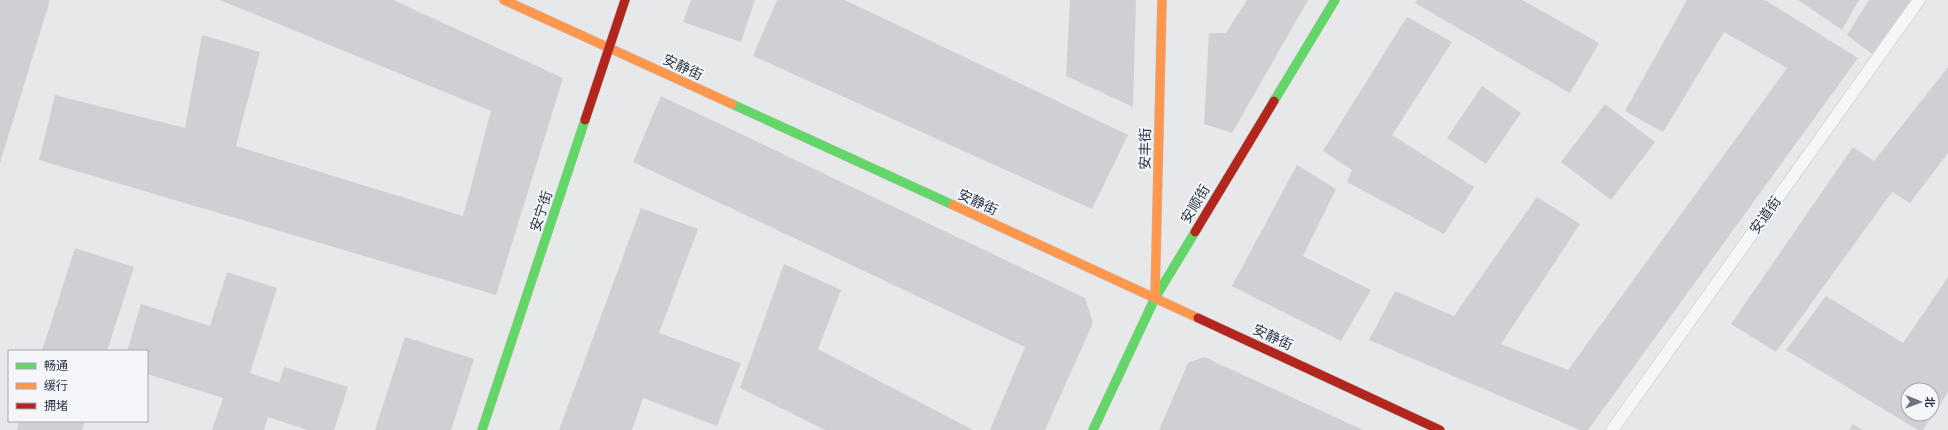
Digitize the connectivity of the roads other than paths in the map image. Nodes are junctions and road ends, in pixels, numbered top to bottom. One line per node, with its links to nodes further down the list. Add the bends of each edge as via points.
1 (504, 0): 6 (street, 安静街)
2 (626, 0): 6 (street, 安宁街)
3 (1162, 0): 7 (street, 安丰街)
4 (1335, 0): 7 (street, 安顺街)
5 (1919, 0): 11 (lane, 安道街)
6 (609, 49): 7 (street, 安静街); 8 (street, 安宁街)
7 (1155, 298): 9 (street, 安顺街); 10 (street, 安静街)
8 (482, 430)
9 (1093, 430)
10 (1440, 430)
11 (1612, 430)

